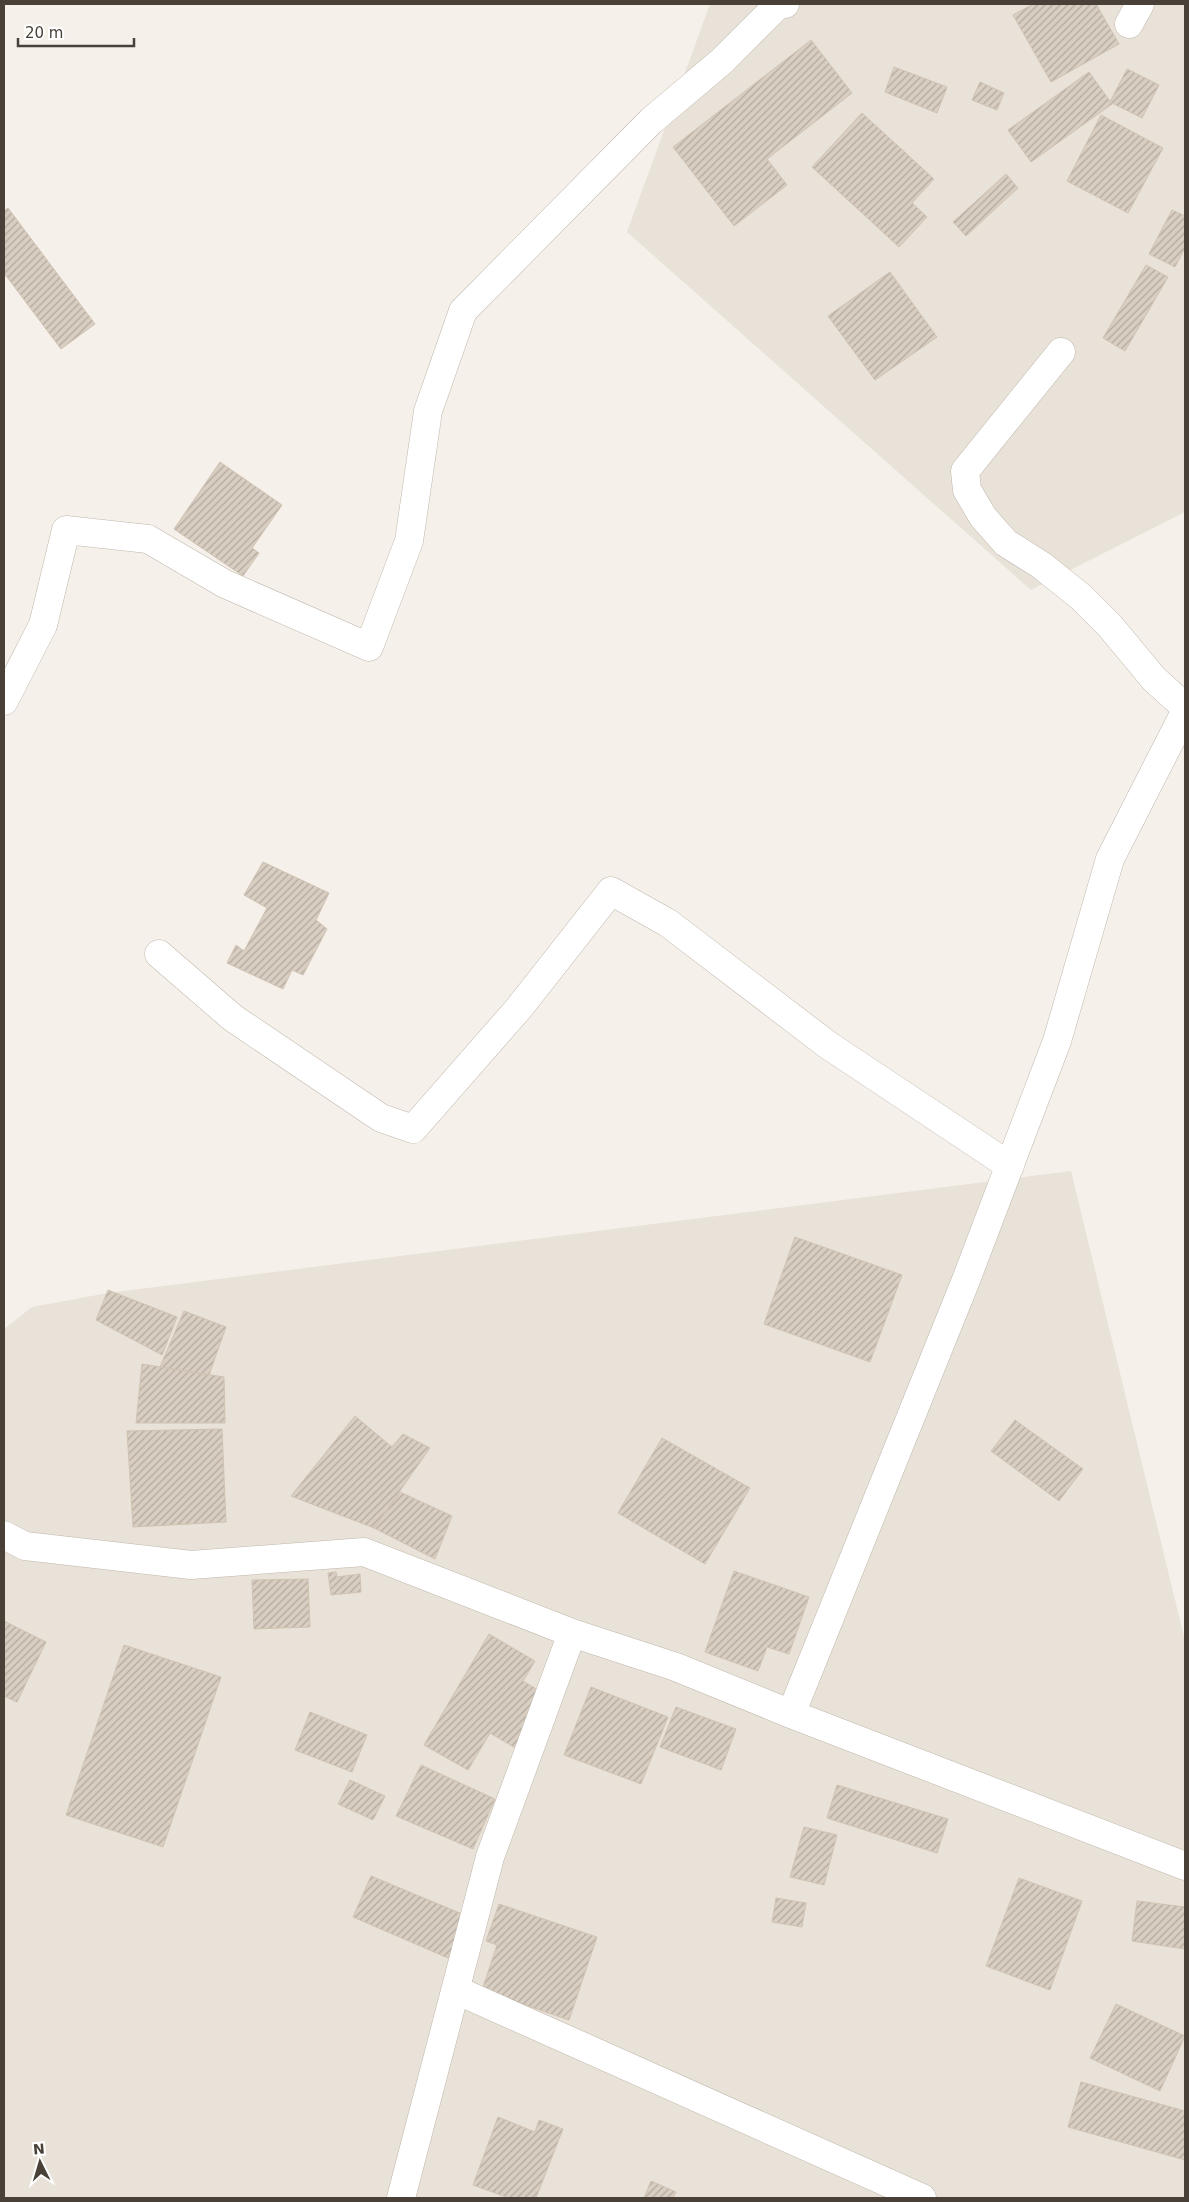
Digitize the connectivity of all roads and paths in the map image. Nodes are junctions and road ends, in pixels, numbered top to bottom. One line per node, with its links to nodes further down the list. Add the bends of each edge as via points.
1 (785, 4): 3 (street, via 777,6 722,61 651,121 463,312 428,410 409,541 369,647 225,584 148,539 66,530 42,624)
2 (1061, 352): 4 (street, via 965,470 967,490 983,517 1006,543 1081,596 1154,679)
3 (4, 701)
4 (1185, 707)
5 (1185, 712): 7 (street, via 1110,859 1057,1041)
6 (159, 954): 7 (street, via 233,1018 381,1118 413,1129 519,1008 611,891 668,923 828,1046)
7 (1010, 1166): 10 (street)
8 (4, 1535): 9 (street, via 25,1546 191,1565 364,1552)
9 (572, 1634): 10 (street, via 676,1666); 12 (street, via 490,1857)
10 (791, 1714): 11 (street)
11 (1185, 1866)
12 (456, 1990): 13 (street); 14 (street)
13 (401, 2198)
14 (922, 2198)

